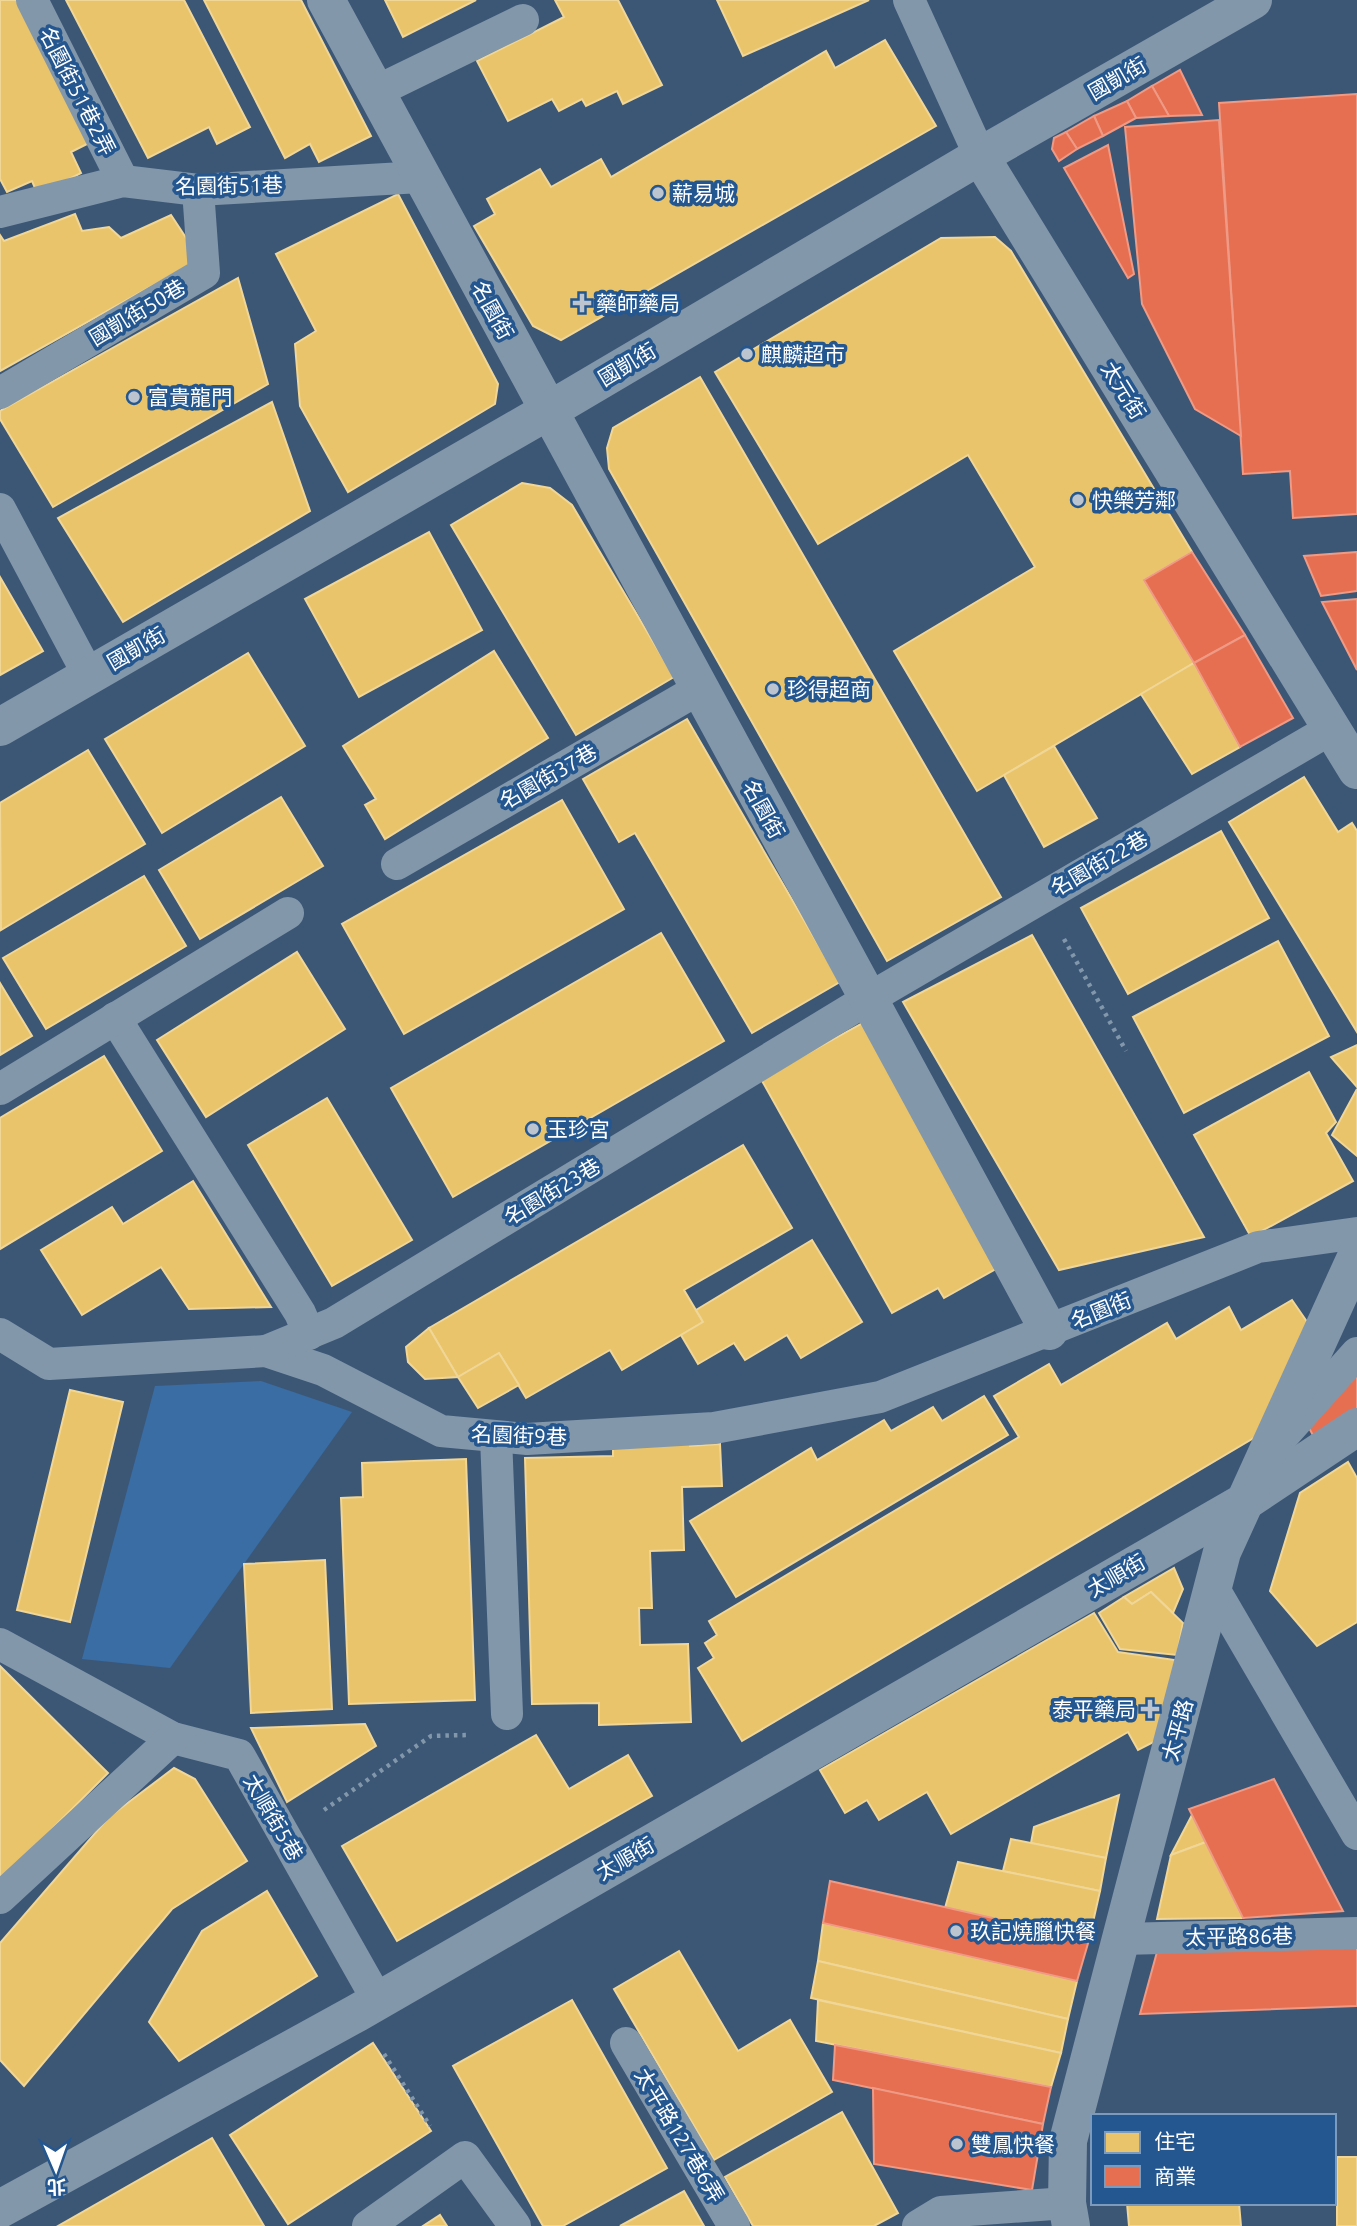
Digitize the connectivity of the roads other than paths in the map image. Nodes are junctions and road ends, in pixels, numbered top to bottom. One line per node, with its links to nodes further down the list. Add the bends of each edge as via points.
1 (32, 0): 9 (lane, 名園街51巷2弄)
2 (326, 0): 6 (street, 名園街)
3 (909, 0): 7 (lane, 太元街)
4 (1253, 0): 7 (street, 國凱街)
5 (523, 20): 6 (lane)
6 (375, 92): 8 (street, 名園街)
7 (980, 156): 13 (street, 國凱街); 18 (street, 太元街)
8 (420, 177): 10 (lane, 名園街51巷); 13 (street, 名園街)
9 (123, 181): 10 (lane, 名園街51巷); 11 (lane, 名園街51巷)
10 (198, 190): 12 (lane, 國凱街50巷, via 204,273)
11 (0, 212)
12 (0, 393)
13 (548, 411): 15 (street, 國凱街); 16 (street, 名園街)
14 (0, 509): 15 (lane)
15 (89, 676): 17 (street, 國凱街)
16 (699, 689): 20 (lane, 名園街37巷); 22 (street, 名園街)
17 (0, 727)
18 (1331, 729): 19 (street, 太元街); 22 (lane, 名園街22巷)
19 (1357, 770)
20 (397, 864)
21 (288, 913): 23 (lane)
22 (868, 999): 27 (street, 名園街); 29 (lane, 名園街23巷)
23 (115, 1018): 24 (lane); 29 (lane)
24 (0, 1089)
25 (1357, 1233): 27 (lane, 名園街, via 1258,1247)
26 (1357, 1255): 34 (street, 太平路)
27 (1049, 1331): 33 (lane, 名園街9巷, via 867,1399 714,1428)
28 (0, 1334): 30 (lane, 名園街9巷, via 48,1364)
29 (309, 1334): 30 (lane, 名園街23巷)
30 (267, 1351): 33 (lane, 名園街9巷, via 323,1370 441,1431)
31 (1357, 1353): 34 (lane)
32 (1357, 1427): 35 (street, 太順街)
33 (496, 1437): 38 (lane)
34 (1267, 1452): 35 (street, 太平路)
35 (1246, 1501): 36 (street, 太平路, via 1222,1552); 44 (street, 太順街)
36 (1214, 1589): 40 (lane); 43 (street, 太平路)
37 (0, 1644): 39 (lane, 太順街5巷)
38 (507, 1714)
39 (173, 1738): 41 (lane); 44 (lane, 太順街5巷, via 239,1755 286,1836)
40 (1357, 1834)
41 (0, 1898)
42 (1357, 1933): 43 (lane, 太平路86巷)
43 (1121, 1938): 47 (street, 太平路, via 1068,2141)
44 (367, 2007): 46 (street, 太順街)
45 (626, 2043): 50 (lane, 太平路127巷6弄)
46 (0, 2208)
47 (1069, 2214): 51 (lane, via 941,2212)
48 (368, 2226): 49 (lane, via 465,2157)
49 (515, 2226)
50 (734, 2226)
51 (918, 2226)

